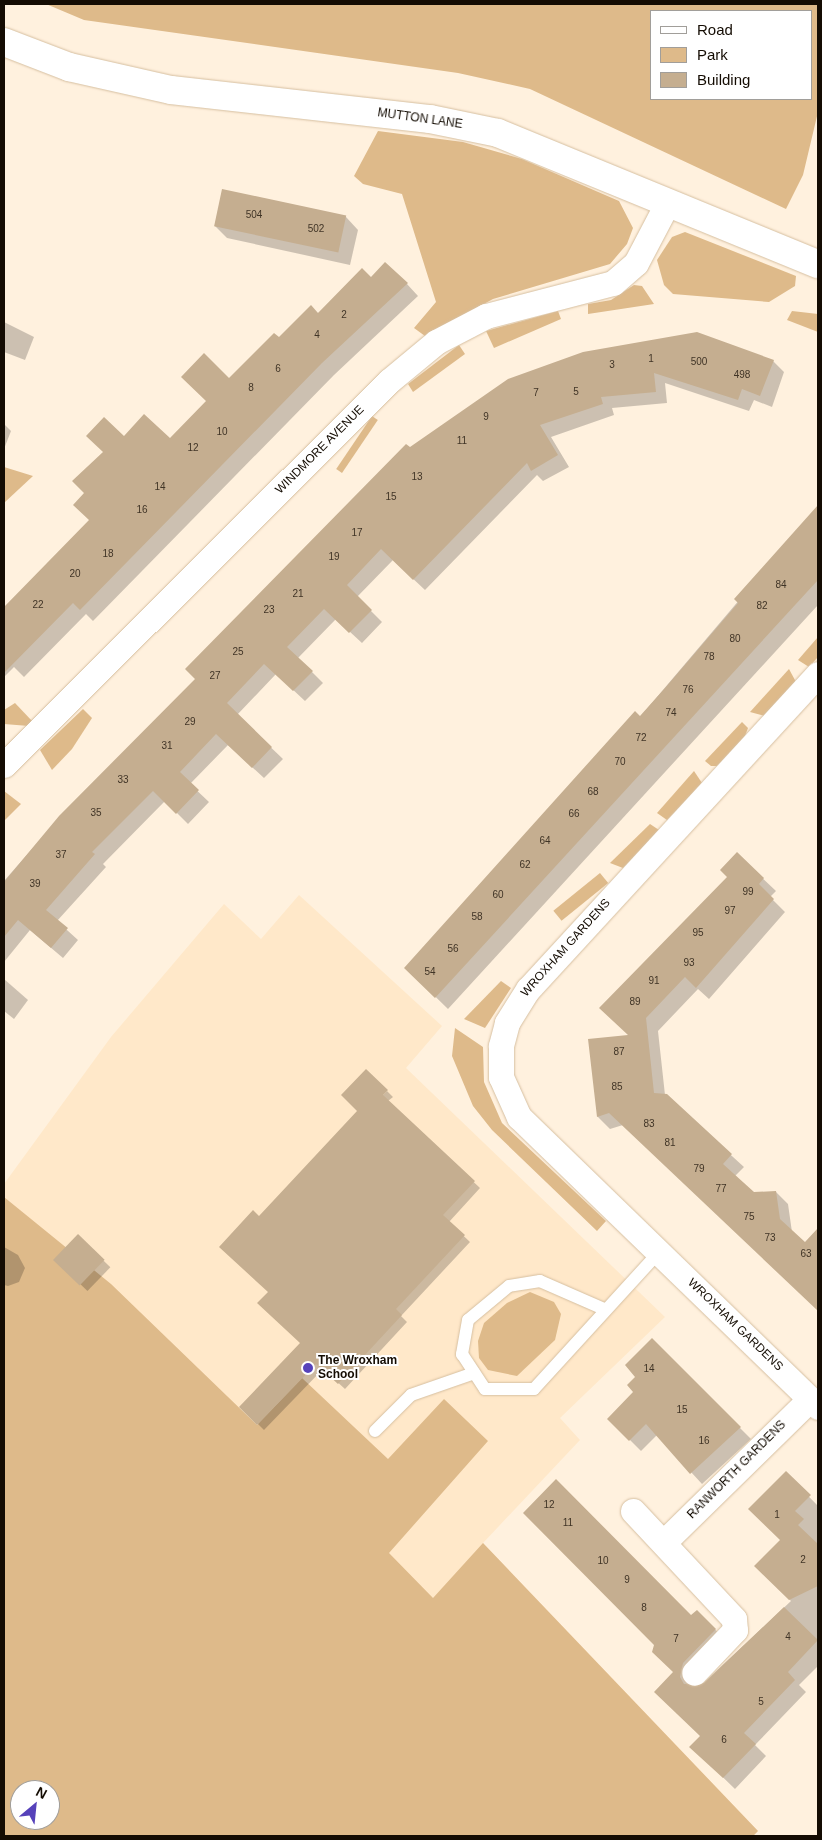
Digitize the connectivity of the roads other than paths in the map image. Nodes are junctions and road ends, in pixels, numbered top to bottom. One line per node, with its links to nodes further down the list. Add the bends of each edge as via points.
1 (4, 42): 2 (main road, MUTTON LANE, via 69,67 171,90 430,118 498,133)
2 (668, 202): 3 (main road, MUTTON LANE); 5 (street, WINDMORE AVENUE, via 636,263 613,283 486,316 436,342 389,381)
3 (818, 264)
4 (818, 674): 6 (street, WROXHAM GARDENS, via 528,989 507,1023 501,1046 501,1078 519,1118)
5 (4, 765)
6 (658, 1253): 7 (lane); 9 (street, WROXHAM GARDENS)
7 (604, 1309): 8 (lane, via 534,1389 485,1389); 8 (lane, via 540,1281 508,1286 468,1320 462,1354)
8 (474, 1374): 10 (lane, via 411,1395)
9 (814, 1403): 12 (street, RANWORTH GARDENS)
10 (375, 1431)
11 (633, 1511): 12 (street)
12 (664, 1542): 13 (street, via 734,1619 735,1630)
13 (694, 1673)

